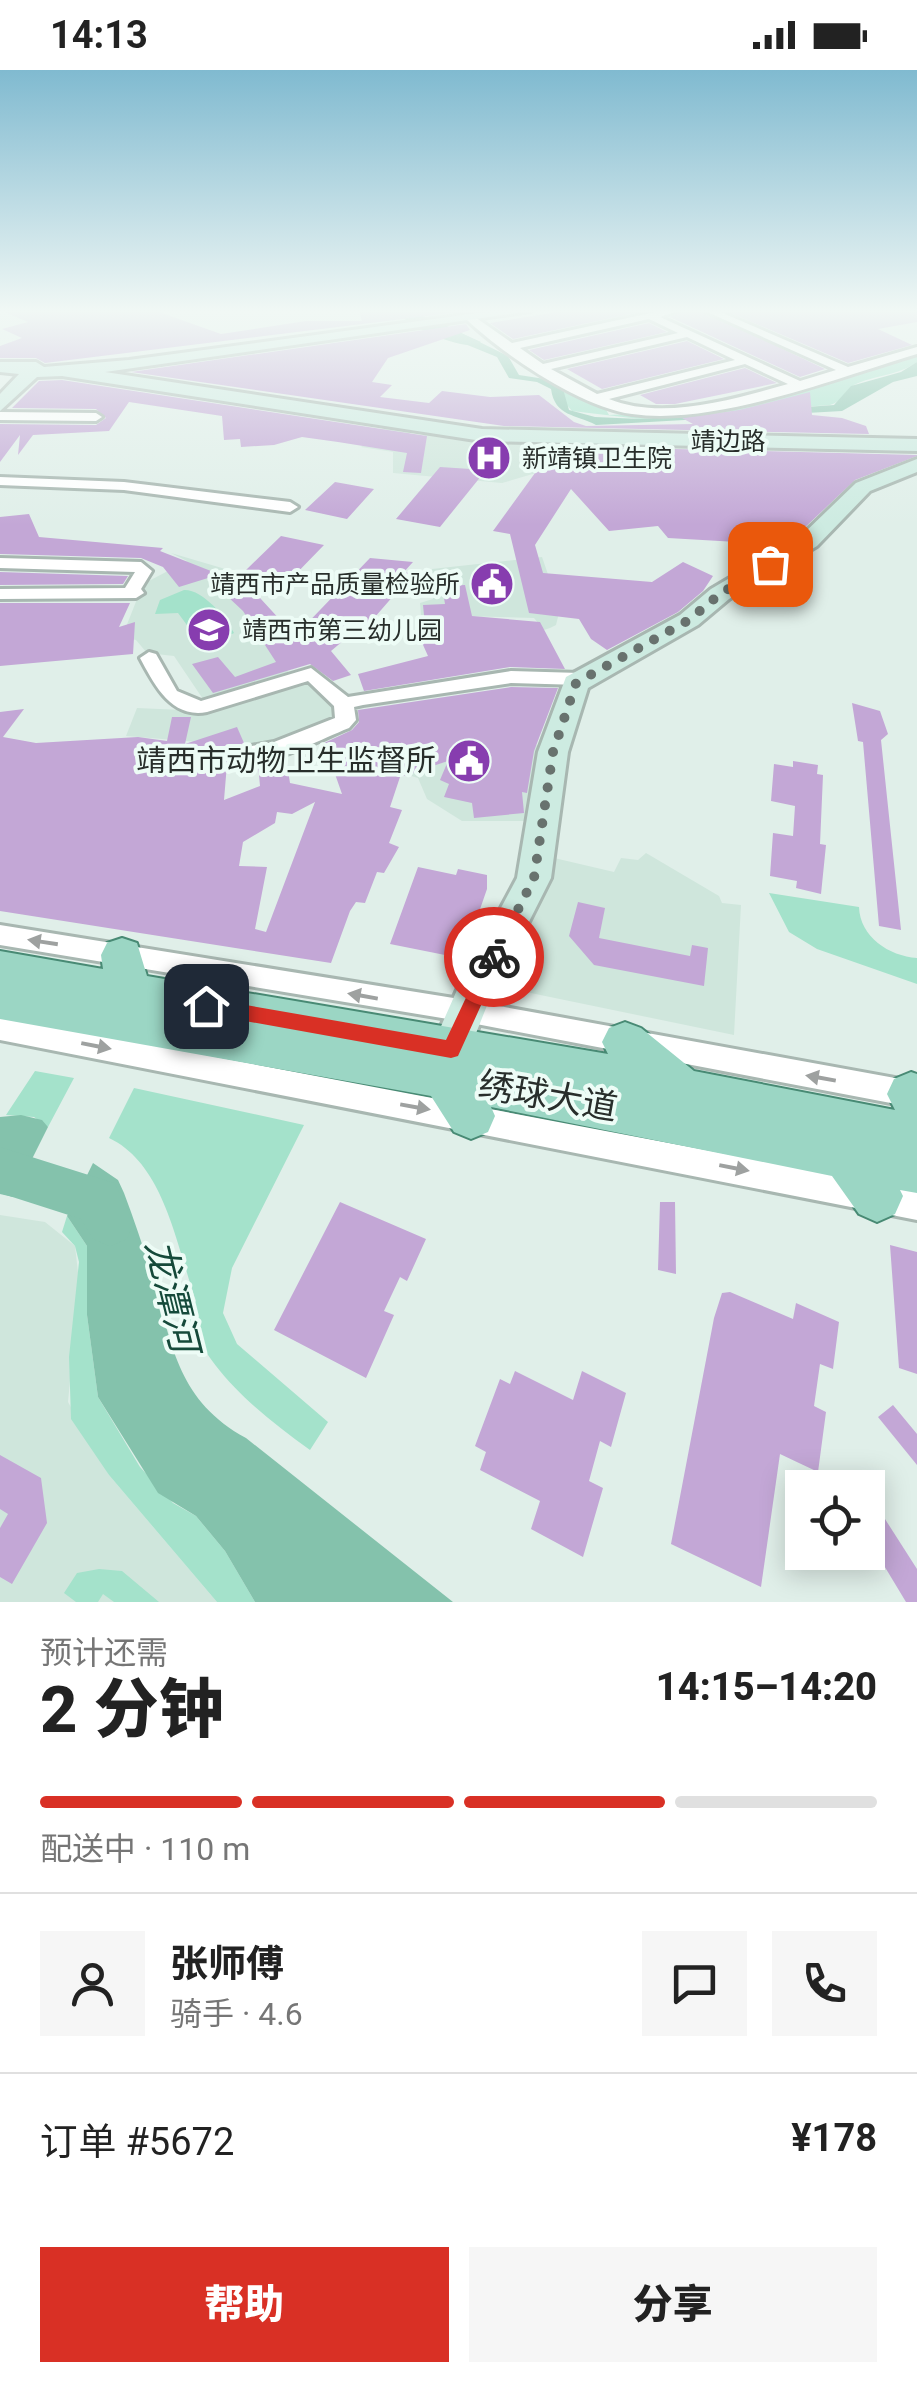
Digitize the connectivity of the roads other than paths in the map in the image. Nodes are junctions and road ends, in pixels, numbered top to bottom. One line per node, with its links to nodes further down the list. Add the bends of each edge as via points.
1 (19, 382): 8 (main road)
2 (150, 382): 11 (main road, 靖边路, via 482,434)
3 (158, 382): 11 (main road, 靖边路, via 498,432)
4 (571, 382): 7 (street)
5 (658, 382): 7 (street)
6 (796, 383): 7 (street, via 719,403 654,410)
7 (598, 398)
8 (0, 405)
9 (0, 416): 10 (street)
10 (96, 417)
11 (917, 443)
12 (917, 465): 18 (main road, via 863,487 809,540 689,620)
13 (0, 481): 14 (street, via 149,488)
14 (290, 507)
15 (0, 563): 16 (street, via 144,571 133,593)
16 (0, 594)
17 (149, 658): 19 (street, via 170,696 200,708 311,674)
18 (580, 679): 19 (street, via 511,678); 27 (main road, via 553,752 534,878)
19 (344, 704): 20 (street, via 342,723 278,748)
20 (241, 754)
21 (0, 935): 23 (street, one-way to 21)
22 (0, 968): 23 (main road, 绣球大道)
23 (125, 973): 27 (main road, 绣球大道, one-way to 23)
24 (0, 1000): 27 (main road, 绣球大道)
25 (0, 1028): 30 (street, one-way to 30)
26 (624, 1042): 27 (street); 28 (main road); 29 (street, one-way to 26)
27 (454, 1046): 28 (main road, 绣球大道); 30 (main road); 31 (main road, 绣球大道, via 846,1154)
28 (681, 1090): 29 (main road, 绣球大道)
29 (916, 1107)
30 (471, 1116): 31 (street, one-way to 31)
31 (904, 1190)

